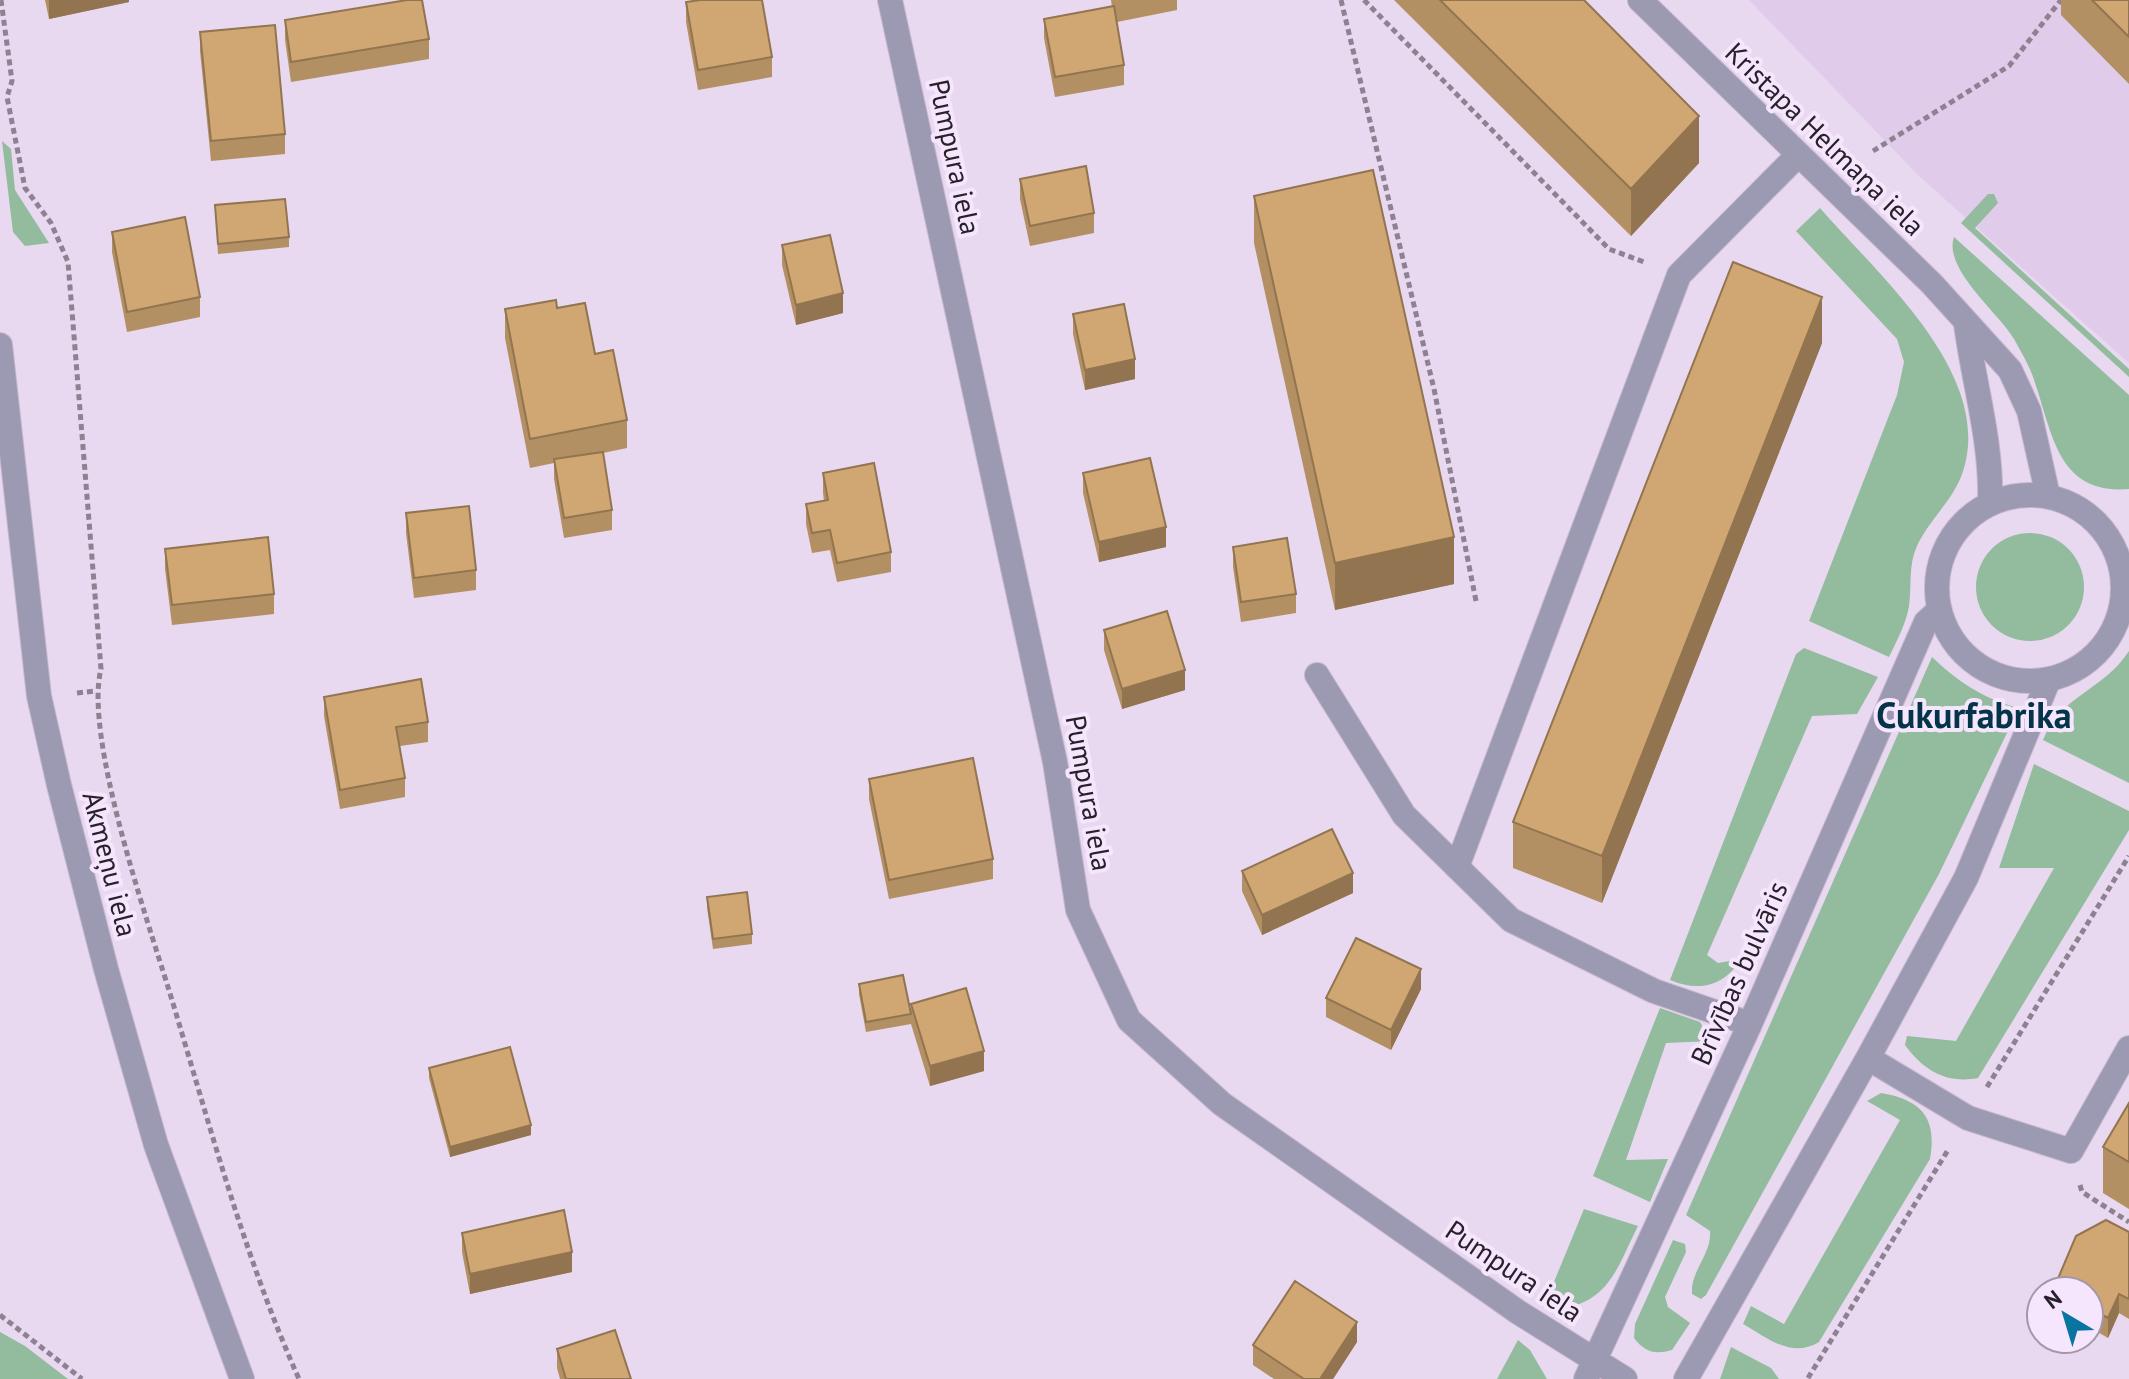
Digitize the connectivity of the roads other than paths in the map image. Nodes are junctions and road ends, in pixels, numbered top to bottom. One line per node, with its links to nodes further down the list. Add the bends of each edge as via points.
1 (890, 0): 16 (street, Pumpura iela, via 1049,734 1078,910 1129,1020 1222,1104 1518,1312)
2 (1640, 0): 3 (street, Kristapa Helmaņa iela)
3 (1798, 155): 4 (street, Kristapa Helmaņa iela, via 1932,284); 12 (street, via 1679,275)
4 (1966, 324): 6 (street, Kristapa Helmaņa iela, via 2010,370 2029,411); 7 (street, via 1986,421)
5 (0, 345): 17 (street, Akmeņu iela, via 39,696 59,785 156,1145)
6 (2048, 496): 7 (street, via 2018,495); 8 (street, via 2077,506)
7 (1990, 503): 9 (street, via 1956,530 1937,568)
8 (2123, 550): 11 (street, via 2119,617 2104,645 2088,660)
9 (1938, 611): 11 (street, via 1953,643 1980,668 2014,681); 13 (street, Brīvības bulvāris, via 1926,622)
10 (1317, 675): 12 (street, via 1404,815)
11 (2049, 679): 15 (street, via 1966,878)
12 (1457, 867): 13 (street, via 1511,920 1654,991)
13 (1750, 1024): 16 (street, Brīvības bulvāris)
14 (2129, 1048): 15 (street, via 2071,1151 1968,1118)
15 (1868, 1058): 19 (street)
16 (1591, 1370): 18 (street)
17 (242, 1379)
18 (1625, 1379)
19 (1686, 1379)

